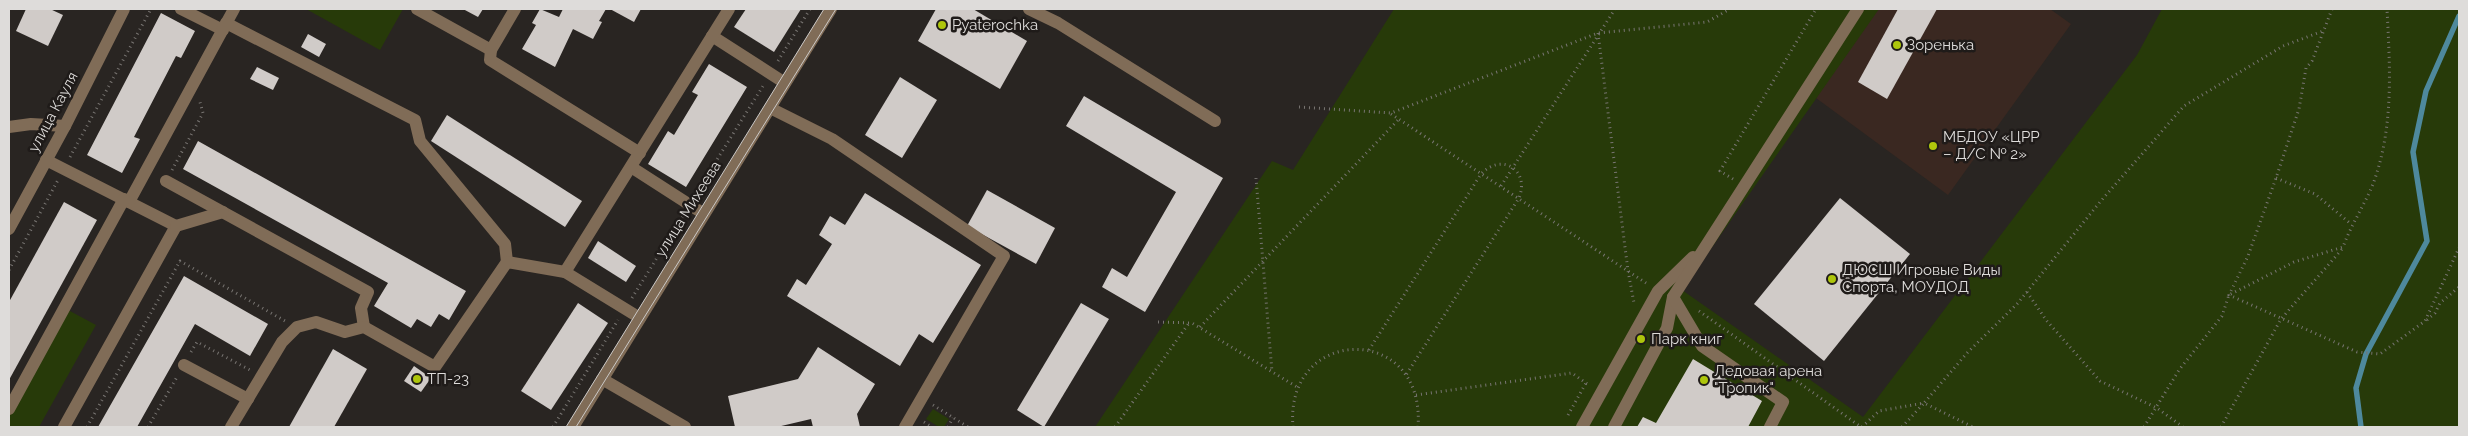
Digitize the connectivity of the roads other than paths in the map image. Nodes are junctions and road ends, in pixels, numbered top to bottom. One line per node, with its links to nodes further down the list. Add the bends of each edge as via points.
1 (124, 9): 16 (street, улица Кауля)
2 (181, 9): 10 (street)
3 (234, 9): 10 (street)
4 (417, 9): 12 (street)
5 (515, 9): 12 (street)
6 (729, 9): 11 (street)
7 (831, 9): 13 (street, улица Михеева)
8 (1029, 9): 15 (street, via 1058,23)
9 (1858, 9): 27 (street)
10 (224, 26): 22 (street); 28 (street, via 415,120 420,141 505,244)
11 (712, 36): 13 (street); 18 (street)
12 (491, 50): 18 (street, via 490,60)
13 (785, 83): 14 (street, улица Михеева)
14 (770, 108): 24 (street, улица Михеева); 41 (street, via 832,139 1004,256)
15 (1216, 121)
16 (65, 126): 17 (street, via 30,124); 19 (street, улица Кауля)
17 (9, 128)
18 (640, 153): 20 (street)
19 (46, 160): 22 (street); 26 (street, улица Кауля)
20 (631, 167): 24 (street); 29 (street)
21 (166, 181): 23 (street)
22 (126, 201): 25 (street); 36 (street)
23 (223, 212): 25 (street); 32 (street, via 368,292 361,308)
24 (704, 214): 31 (street, улица Михеева)
25 (176, 226): 37 (street)
26 (9, 229)
27 (1710, 240): 30 (street); 42 (street, via 1658,291)
28 (507, 262): 29 (street); 32 (street, via 435,367)
29 (565, 272): 31 (street)
30 (1674, 296): 43 (street, via 1667,328); 44 (street, via 1702,346 1783,402)
31 (640, 318): 34 (street, улица Михеева)
32 (364, 326): 35 (street, via 345,332 316,322 296,327 282,342)
33 (184, 366): 35 (street)
34 (602, 379): 39 (street, улица Михеева); 40 (street)
35 (248, 399): 38 (street)
36 (9, 409)
37 (64, 427)
38 (230, 427)
39 (573, 427)
40 (685, 427)
41 (905, 427)
42 (1582, 427)
43 (1614, 427)
44 (1770, 427)

